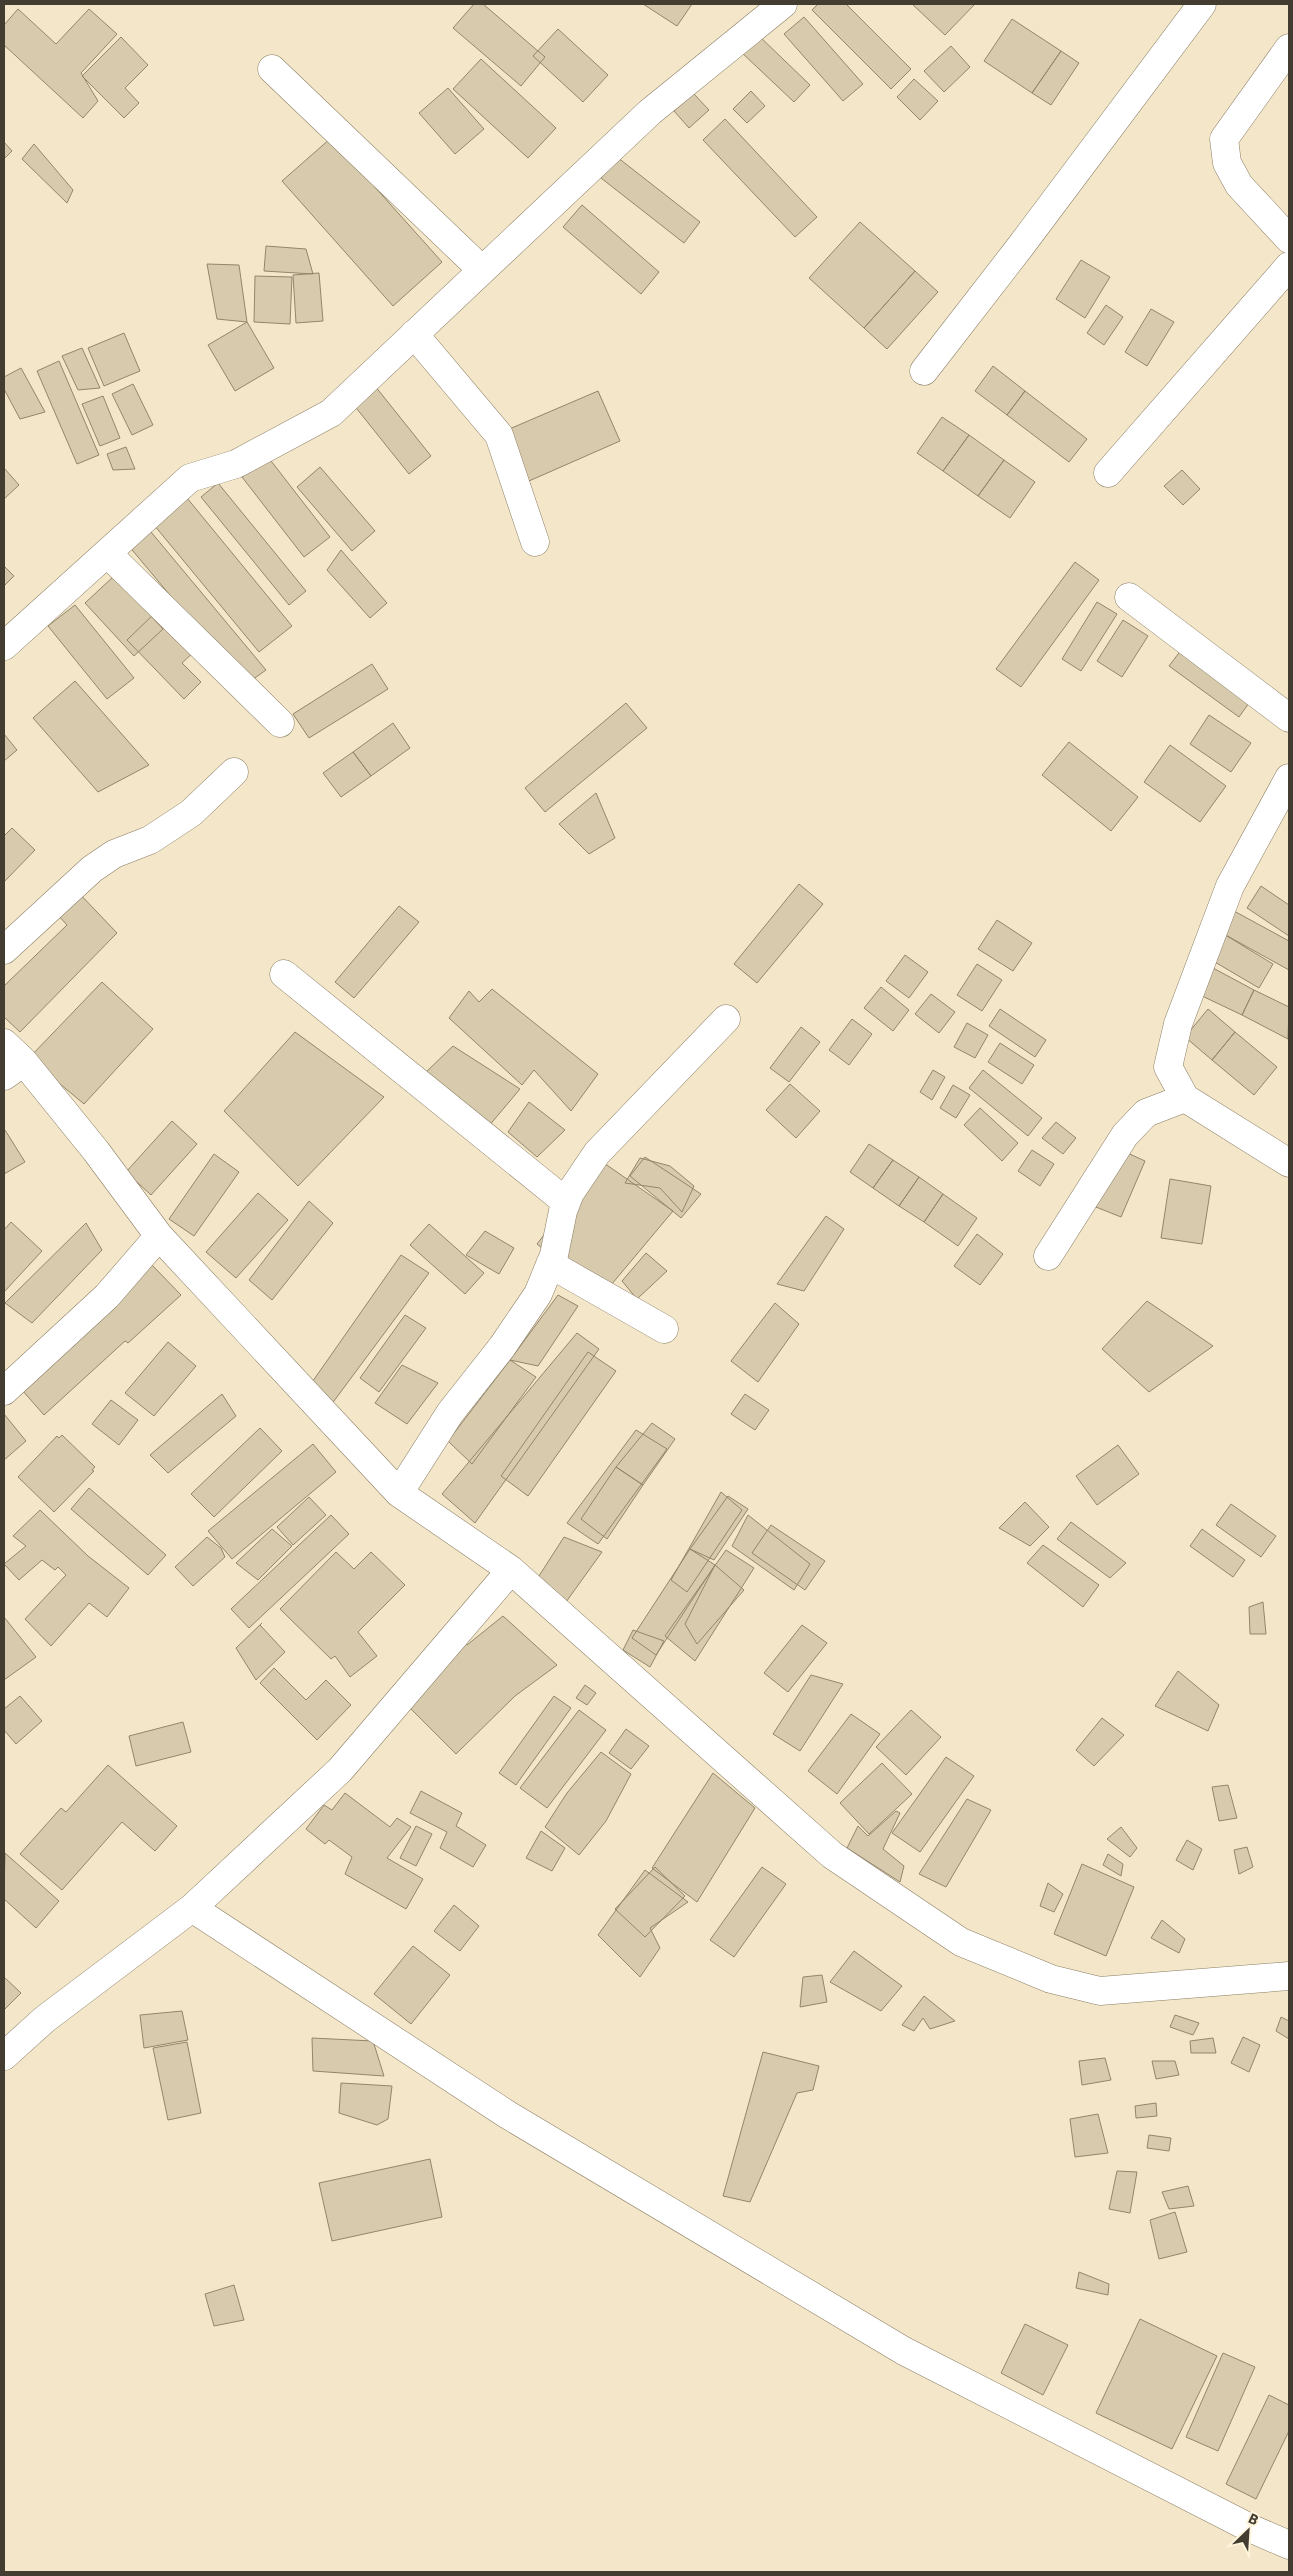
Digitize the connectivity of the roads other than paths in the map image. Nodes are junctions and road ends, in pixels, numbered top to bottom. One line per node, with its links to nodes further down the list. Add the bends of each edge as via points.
1 (783, 4): 7 (street, via 650,112)
2 (1202, 4): 9 (street)
3 (1289, 48): 5 (street, via 1224,139 1227,164 1239,184)
4 (272, 69): 7 (street)
5 (1289, 239)
6 (1289, 266): 10 (street)
7 (482, 270): 8 (street)
8 (414, 334): 11 (street, via 499,436); 12 (street, via 331,413 236,464 190,478)
9 (924, 371)
10 (1108, 473)
11 (535, 542)
12 (107, 553): 14 (street); 16 (street)
13 (1129, 597): 15 (street)
14 (4, 646)
15 (1289, 718)
16 (280, 723)
17 (234, 772): 19 (street, via 191,813 150,840 114,854 92,869)
18 (1289, 778): 24 (street, via 1230,886 1178,1024 1168,1067)
19 (4, 950)
20 (284, 974): 26 (street)
21 (726, 1019): 26 (street, via 597,1153)
22 (4, 1043): 23 (street)
23 (14, 1069): 27 (street, via 96,1151)
24 (1185, 1098): 25 (street); 28 (street, via 1146,1113 1125,1135)
25 (1289, 1162)
26 (566, 1202): 29 (street)
27 (159, 1236): 31 (street, via 107,1296); 32 (street)
28 (1048, 1256)
29 (550, 1264): 30 (street); 32 (street, via 538,1294 502,1347 450,1413)
30 (664, 1329)
31 (4, 1391)
32 (399, 1493): 33 (street)
33 (511, 1570): 34 (street, via 340,1770); 35 (street, via 832,1855 961,1942 1051,1979 1100,1991)
34 (192, 1908): 36 (street, via 44,2019); 37 (street, via 508,2115 904,2351)
35 (1289, 1976)
36 (4, 2056)
37 (1289, 2545)

